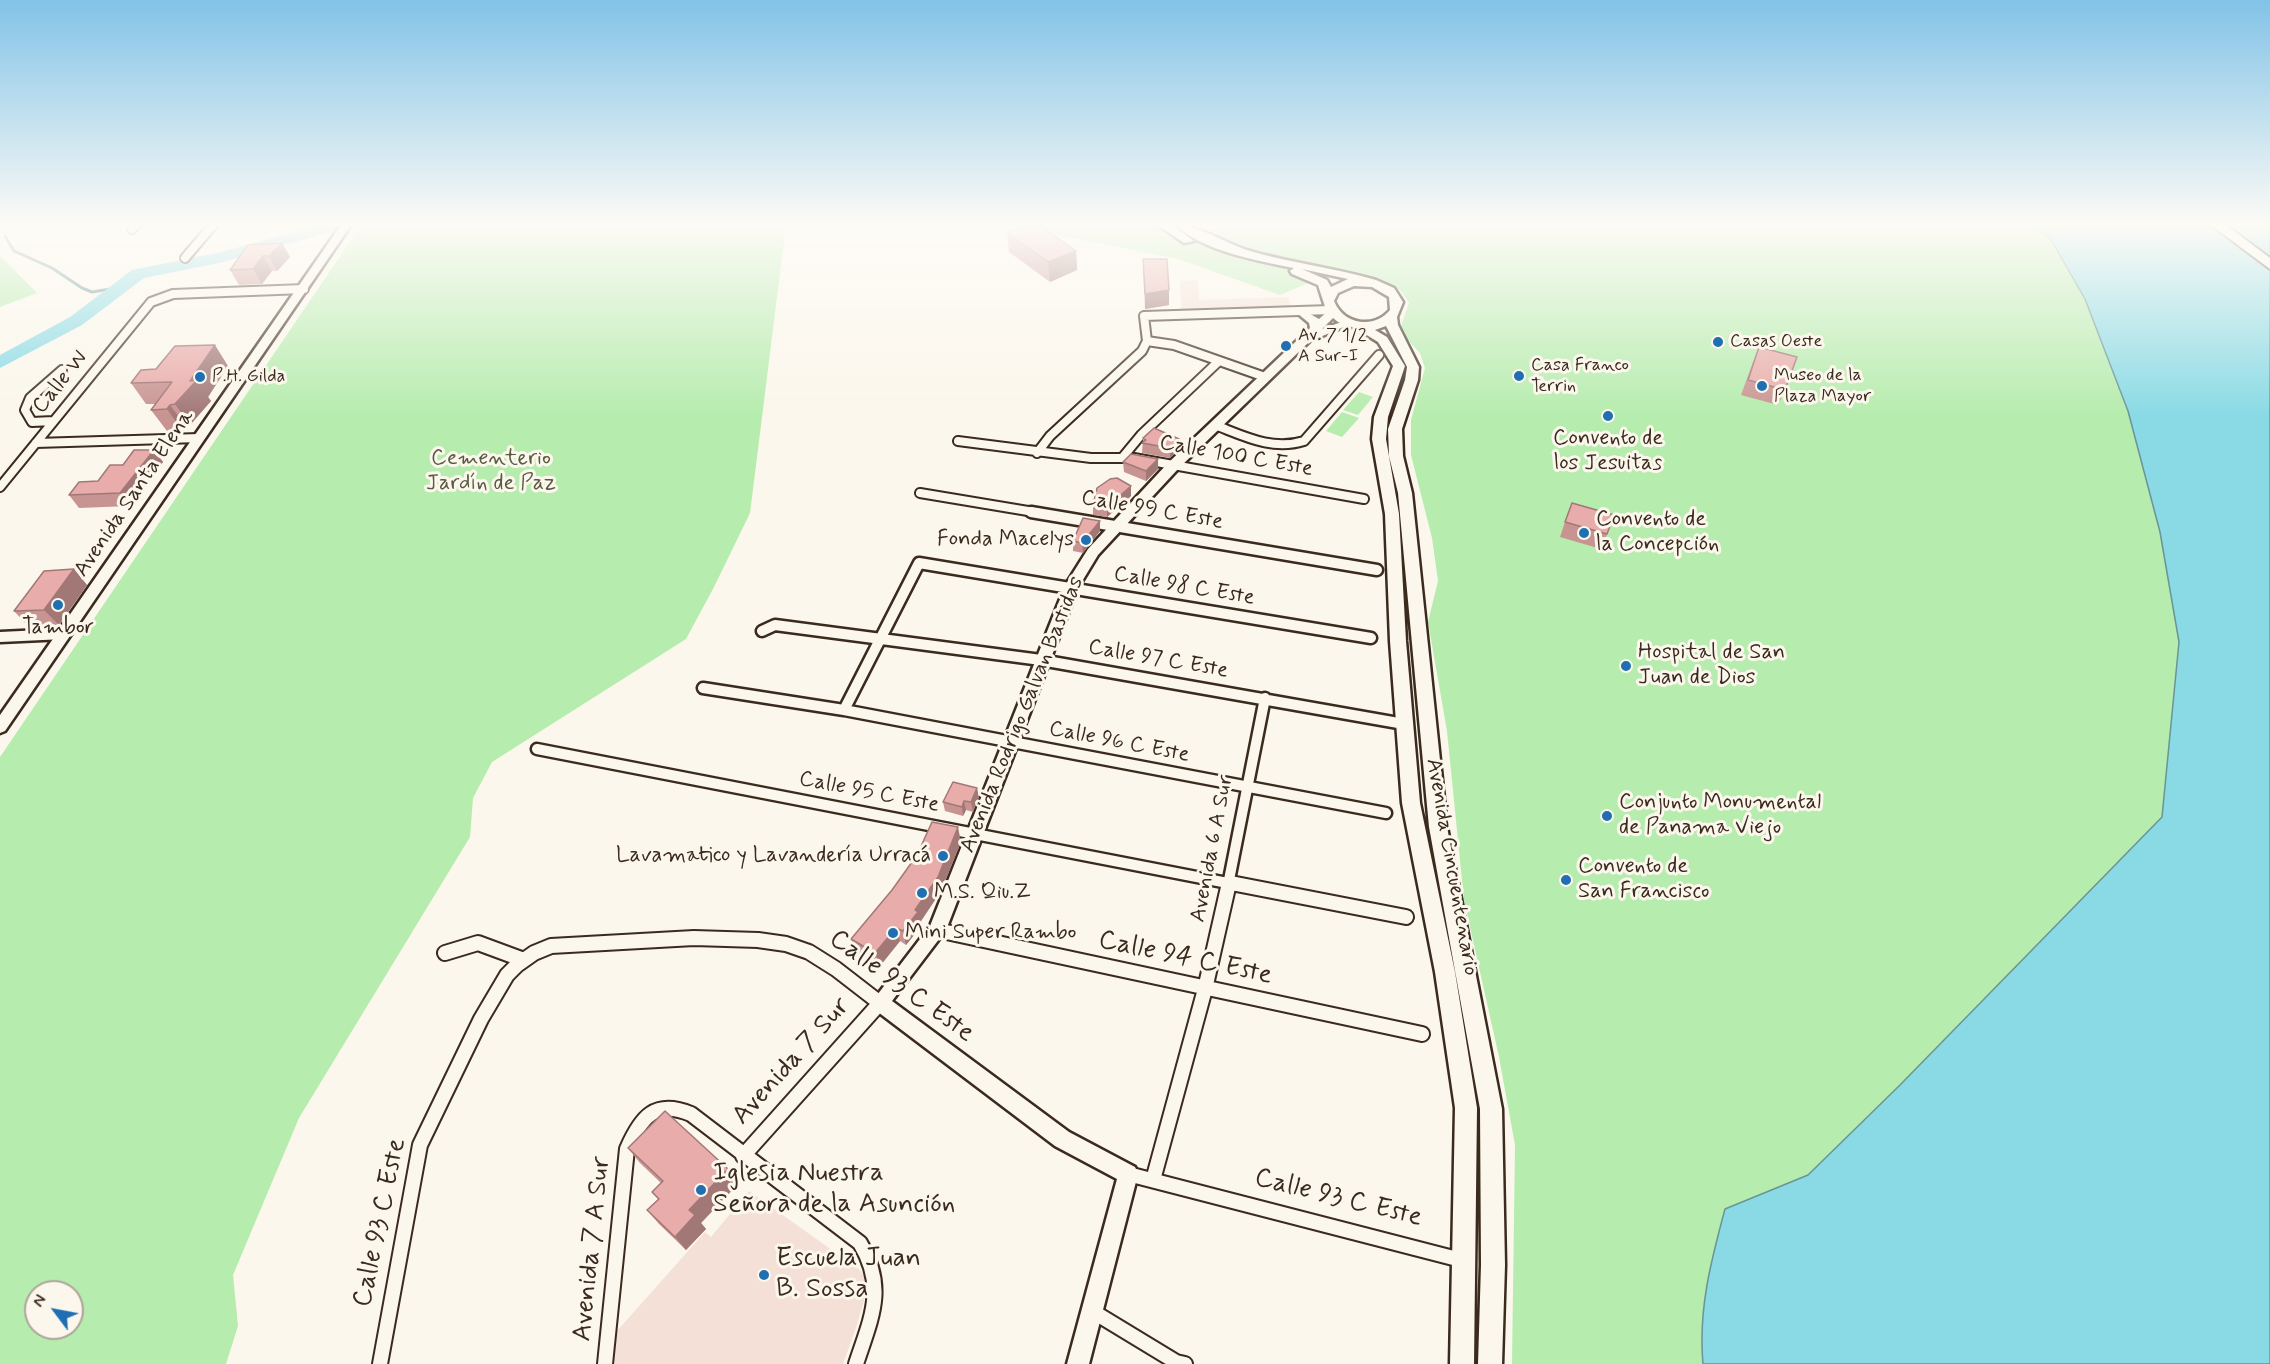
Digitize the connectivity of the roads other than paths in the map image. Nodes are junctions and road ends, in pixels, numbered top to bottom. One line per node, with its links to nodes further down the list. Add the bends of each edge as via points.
1 (304, 289): 16 (street, Calle W, via 173,294 151,302); 18 (street, Avenida Santa Elena)
2 (1325, 289): 5 (main road)
3 (1339, 289): 5 (main road)
4 (1383, 289): 7 (main road, via 1393,294 1397,306)
5 (1331, 307): 6 (street); 8 (main road); 9 (street, Avenida Rodrigo Galvan Bastidas)
6 (1303, 313): 9 (street, via 1315,322); 10 (street, via 1144,316)
7 (1391, 317): 8 (main road, via 1381,323); 65 (main road, Avenida Cincuentenario, via 1393,334 1409,355 1413,368 1393,441 1405,493 1438,827 1491,1109)
8 (1354, 325): 11 (street, Avenida Rodrigo Galvan Bastidas, via 1327,329); 39 (main road, Avenida Cincuentenario, via 1383,340 1399,366 1379,439 1392,514)
9 (1315, 327): 11 (street, Avenida Rodrigo Galvan Bastidas)
10 (1147, 341): 13 (street, via 1174,345); 21 (street, via 1142,351 1050,436)
11 (1297, 345): 15 (street, Avenida Rodrigo Galvan Bastidas)
12 (1379, 355): 17 (street, via 1304,441 1293,446 1281,447)
13 (1219, 361): 15 (street); 22 (street)
14 (62, 370): 16 (street, via 30,398 25,410 32,422)
15 (1265, 377): 17 (street, Avenida Rodrigo Galvan Bastidas)
16 (53, 421): 20 (street, Calle W)
17 (1215, 425): 23 (street, Avenida Rodrigo Galvan Bastidas)
18 (199, 438): 20 (street); 31 (street, Avenida Santa Elena)
19 (958, 441): 21 (street, Calle 100 C Este)
20 (36, 443): 24 (street, Calle W)
21 (1037, 453): 22 (street, Calle 100 C Este)
22 (1122, 458): 23 (street, Calle 100 C Este)
23 (1173, 466): 26 (street, Calle 100 C Este); 27 (street, Avenida Rodrigo Galvan Bastidas)
24 (0, 487)
25 (920, 493): 27 (street, Calle 99 C Este)
26 (1364, 499)
27 (1119, 524): 28 (street, Calle 99 C Este); 29 (street, Avenida Rodrigo Galvan Bastidas, via 1093,552)
28 (1377, 570)
29 (1071, 587): 33 (street, Calle 98 C Este, via 919,562); 34 (street, Calle 98 C Este); 35 (street, Avenida Rodrigo Galvan Bastidas)
30 (762, 631): 33 (street, Calle 97 C Este, via 775,625)
31 (64, 634): 32 (street); 40 (street, Avenida Santa Elena)
32 (0, 637)
33 (881, 638): 35 (street, Calle 97 C Este); 38 (street)
34 (1371, 638)
35 (1041, 660): 37 (street, Calle 97 C Este); 41 (street, Avenida Rodrigo Galvan Bastidas)
36 (703, 688): 38 (street, Calle 96 C Este)
37 (1265, 698): 39 (street, Calle 97 C Este); 43 (street, Avenida 6 A Sur)
38 (844, 710): 41 (street, Calle 96 C Este)
39 (1404, 724): 57 (main road, Avenida Cincuentenario, via 1412,803 1445,972 1466,1108)
40 (0, 727)
41 (1010, 741): 43 (street, Calle 96 C Este); 45 (street, Avenida Rodrigo Galvan Bastidas)
42 (537, 749): 45 (street, Calle 95 C Este)
43 (1247, 788): 44 (street, Calle 96 C Este); 46 (street, Avenida 6 A Sur)
44 (1386, 813)
45 (975, 833): 46 (street, Calle 95 C Este); 48 (street, Avenida Rodrigo Galvan Bastidas)
46 (1229, 882): 47 (street, Calle 95 C Este); 51 (street, Avenida 6 A Sur)
47 (1406, 917)
48 (938, 930): 51 (street, Calle 94 C Este); 52 (street, Avenida Rodrigo Galvan Bastidas)
49 (446, 953): 50 (street, via 478,943)
50 (524, 960): 52 (street, Calle 93 C Este, via 551,946 738,938 778,942 810,952); 59 (street, Calle 93 C Este, via 495,992 420,1145)
51 (1205, 989): 53 (street, Calle 94 C Este); 56 (street, Avenida 6 A Sur)
52 (880, 1003): 54 (street, Avenida 7 Sur); 55 (street, Calle 93 C Este, via 1062,1139)
53 (1422, 1034)
54 (743, 1156): 60 (street, Avenida 7 A Sur, via 678,1107 656,1111 640,1123 627,1149); 61 (street, Avenida 7 A Sur, via 860,1243 870,1257 877,1274 877,1291)
55 (1128, 1174): 56 (street, Calle 93 C Este); 58 (street)
56 (1153, 1180): 57 (street, Calle 93 C Este)
57 (1465, 1261): 64 (main road, Avenida Cincuentenario)
58 (1092, 1311): 62 (street); 63 (street)
59 (380, 1364)
60 (605, 1364)
61 (856, 1364)
62 (1078, 1364)
63 (1185, 1364)
64 (1462, 1364)
65 (1490, 1364)

